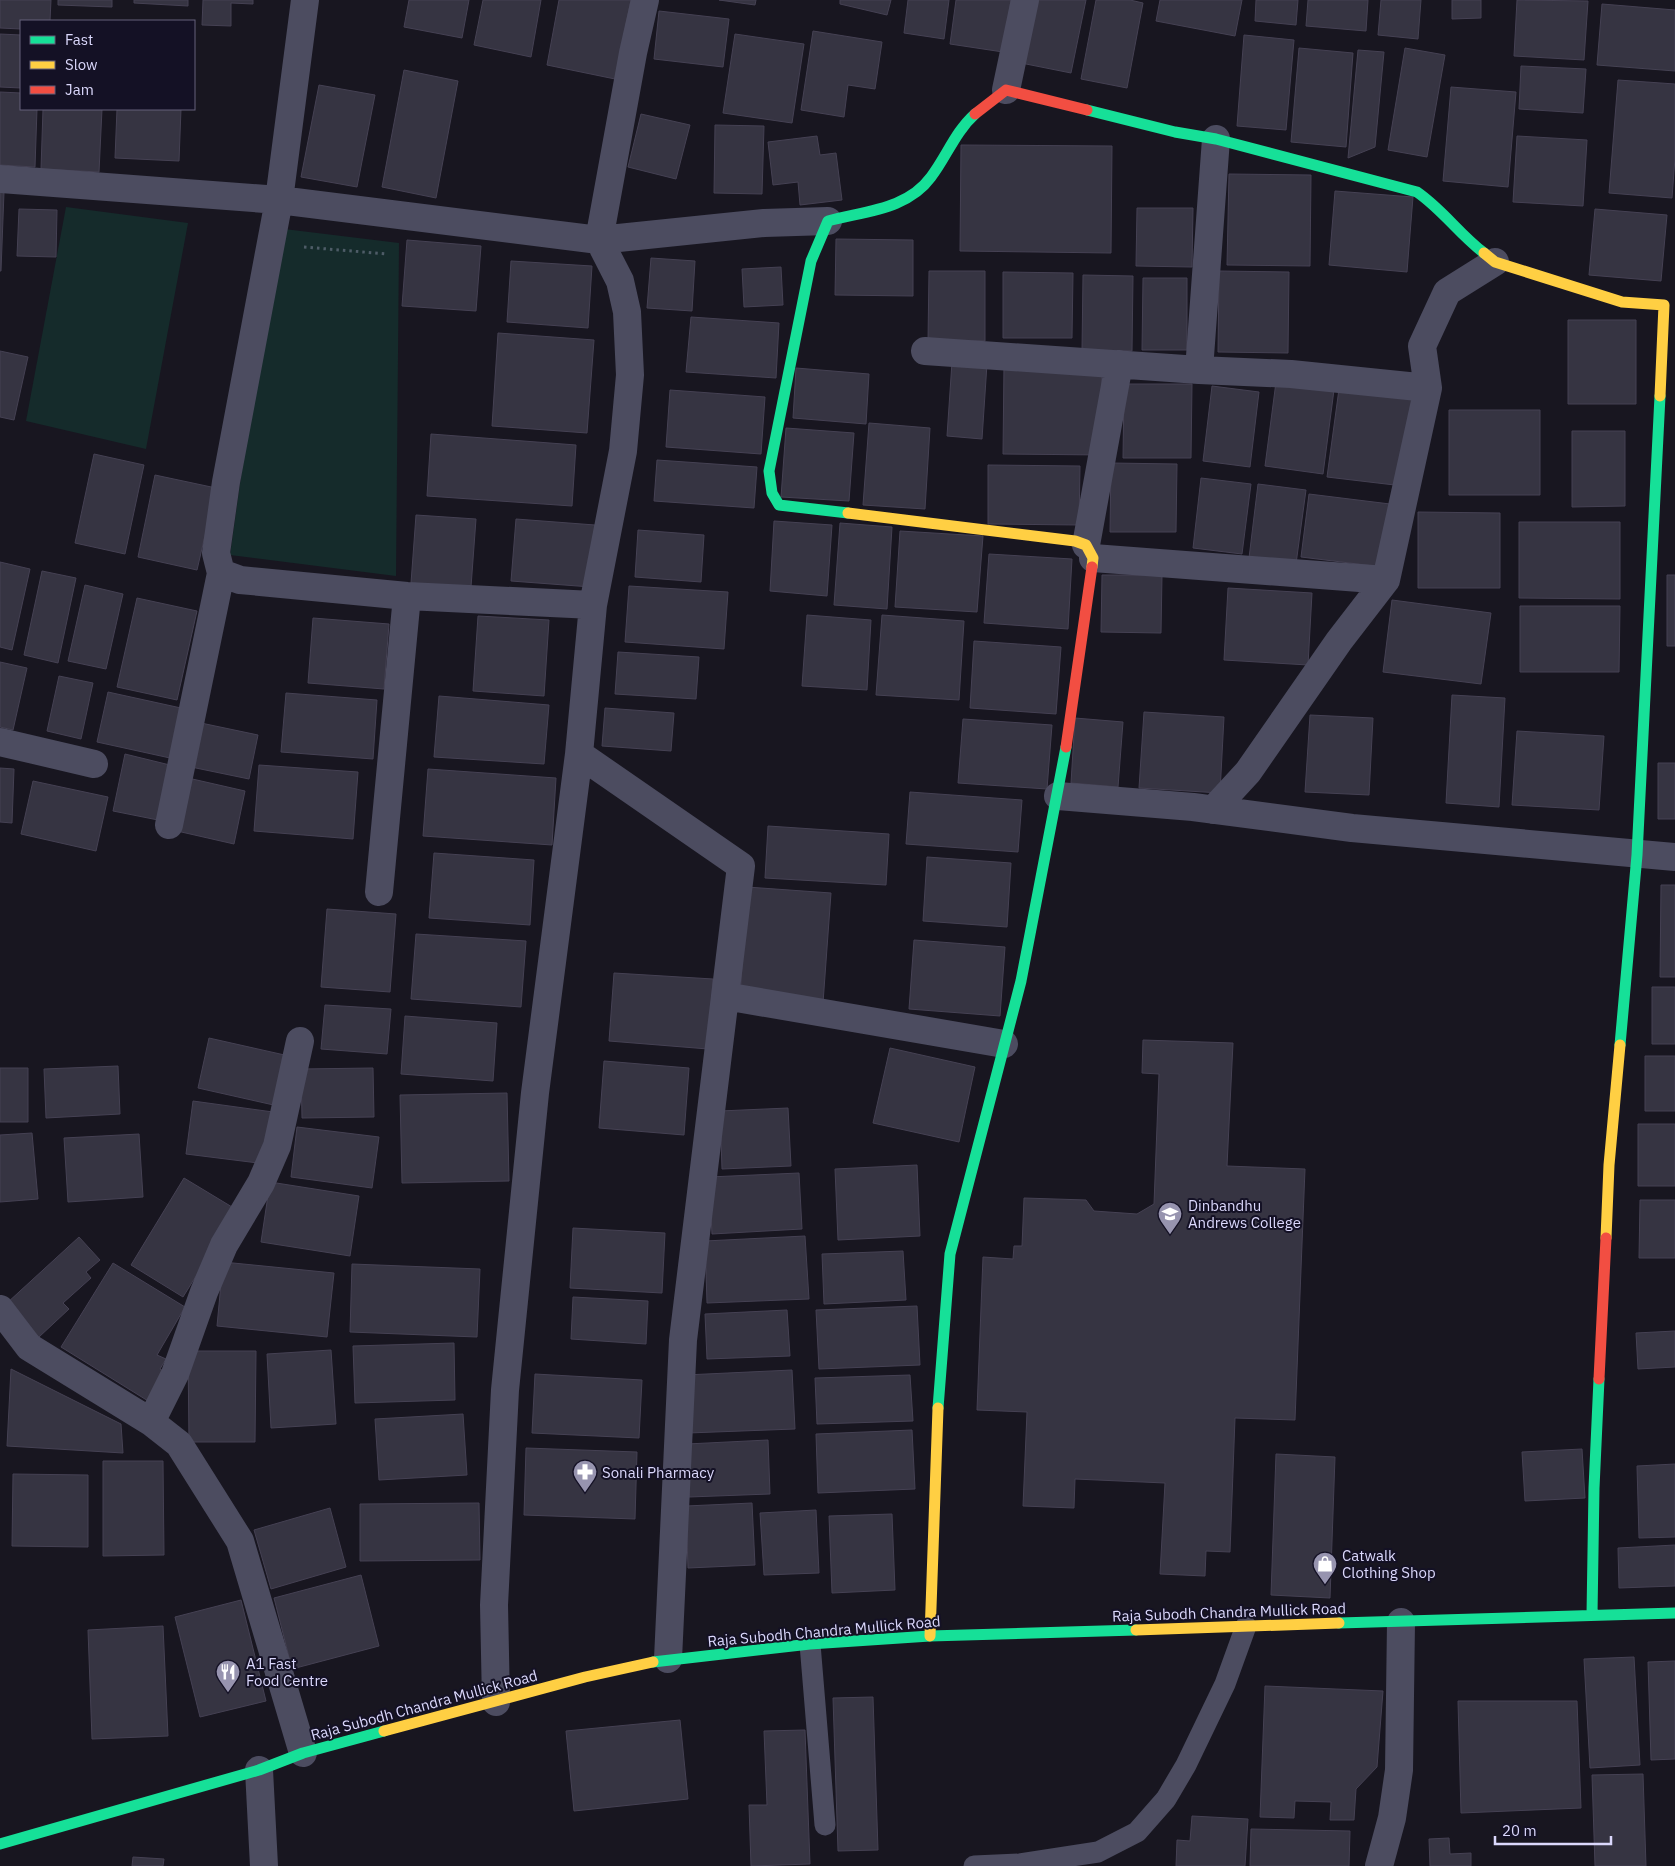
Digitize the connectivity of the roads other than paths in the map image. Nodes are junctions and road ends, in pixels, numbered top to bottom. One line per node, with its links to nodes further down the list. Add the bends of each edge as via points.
1 (305, 0): 7 (street)
2 (645, 0): 9 (street)
3 (1025, 0): 4 (street)
4 (1006, 90): 5 (street); 8 (street, via 964,125 932,179 915,194 874,212)
5 (1216, 139): 10 (street, via 1418,192); 14 (street)
6 (0, 179): 7 (street)
7 (279, 200): 9 (street); 17 (street, via 226,482 216,553)
8 (828, 221): 9 (street, via 764,223); 16 (street, via 811,261 769,471 772,493 779,504 1075,541)
9 (599, 240): 20 (street, via 620,281 627,312 630,375 623,451)
10 (1495, 262): 11 (street, via 1622,302); 15 (street, via 1447,292 1422,346)
11 (1669, 304): 27 (street)
12 (925, 352): 13 (street)
13 (1119, 364): 14 (street); 16 (street)
14 (1199, 370): 15 (street, via 1291,374)
15 (1428, 388): 18 (street)
16 (1090, 552): 18 (street); 24 (street, via 1089,600)
17 (221, 573): 19 (street, via 240,580); 26 (street)
18 (1386, 580): 25 (street, via 1339,641 1248,772)
19 (407, 596): 20 (street); 29 (street)
20 (593, 605): 22 (street)
21 (0, 742): 23 (street)
22 (579, 754): 30 (street, via 741,866); 43 (street, via 535,1093 505,1390 494,1605)
23 (94, 764)
24 (1058, 796): 25 (street); 32 (street, via 1021,981)
25 (1213, 810): 27 (street, via 1352,828)
26 (168, 825)
27 (1637, 855): 28 (street); 37 (street, via 1609,1165 1594,1488)
28 (1675, 857)
29 (379, 892)
30 (726, 996): 32 (street); 42 (street, via 683,1340)
31 (300, 1041): 35 (street, via 277,1146 261,1183 224,1245 175,1374)
32 (1004, 1044): 40 (street, via 950,1254 937,1424)
33 (0, 1309): 34 (street)
34 (10, 1340): 35 (street, via 29,1347)
35 (151, 1422): 44 (street, via 179,1444 240,1541)
36 (1675, 1613): 37 (street, Raja Subodh Chandra Mullick Road)
37 (1592, 1615): 38 (street, Raja Subodh Chandra Mullick Road)
38 (1401, 1622): 39 (street, Raja Subodh Chandra Mullick Road); 50 (street, via 1399,1770 1392,1818)
39 (1246, 1626): 40 (street, Raja Subodh Chandra Mullick Road); 49 (lane, via 1225,1684 1186,1765 1166,1799 1137,1832 1098,1852 1020,1864)
40 (930, 1636): 41 (street, Raja Subodh Chandra Mullick Road)
41 (810, 1644): 42 (street, Raja Subodh Chandra Mullick Road); 46 (lane)
42 (668, 1659): 43 (street, Raja Subodh Chandra Mullick Road, via 585,1677)
43 (496, 1702): 44 (street, Raja Subodh Chandra Mullick Road)
44 (303, 1754): 45 (street, Raja Subodh Chandra Mullick Road)
45 (259, 1770): 47 (street, Raja Subodh Chandra Mullick Road); 48 (street)
46 (825, 1825)
47 (0, 1844)
48 (264, 1866)
49 (974, 1866)
50 (1379, 1866)

